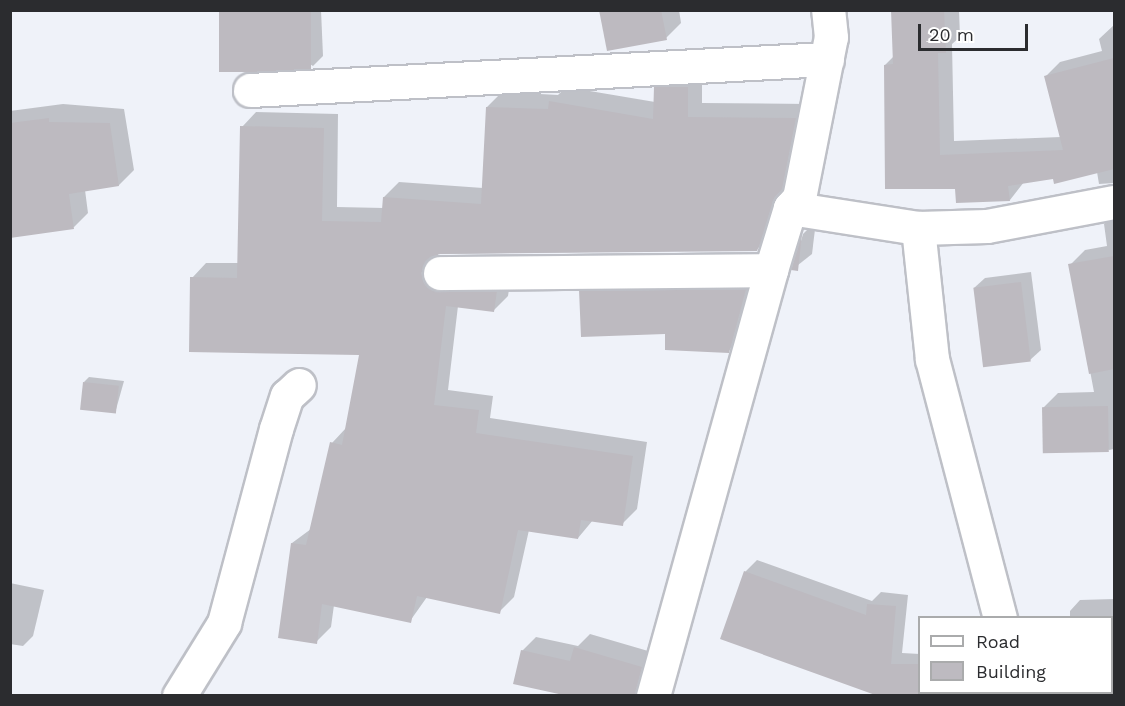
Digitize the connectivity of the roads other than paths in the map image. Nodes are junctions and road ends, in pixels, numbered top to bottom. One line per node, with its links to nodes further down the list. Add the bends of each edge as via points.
1 (828, 10): 2 (street)
2 (827, 59): 3 (street); 5 (street, via 799,198)
3 (250, 90)
4 (1114, 202): 6 (street, via 987,226)
5 (790, 208): 6 (street); 7 (street)
6 (918, 228): 10 (street, via 932,359)
7 (771, 270): 8 (street); 12 (street)
8 (440, 273)
9 (299, 385): 11 (street, via 287,396 276,429 224,623)
10 (999, 616)
11 (179, 696)
12 (653, 696)

